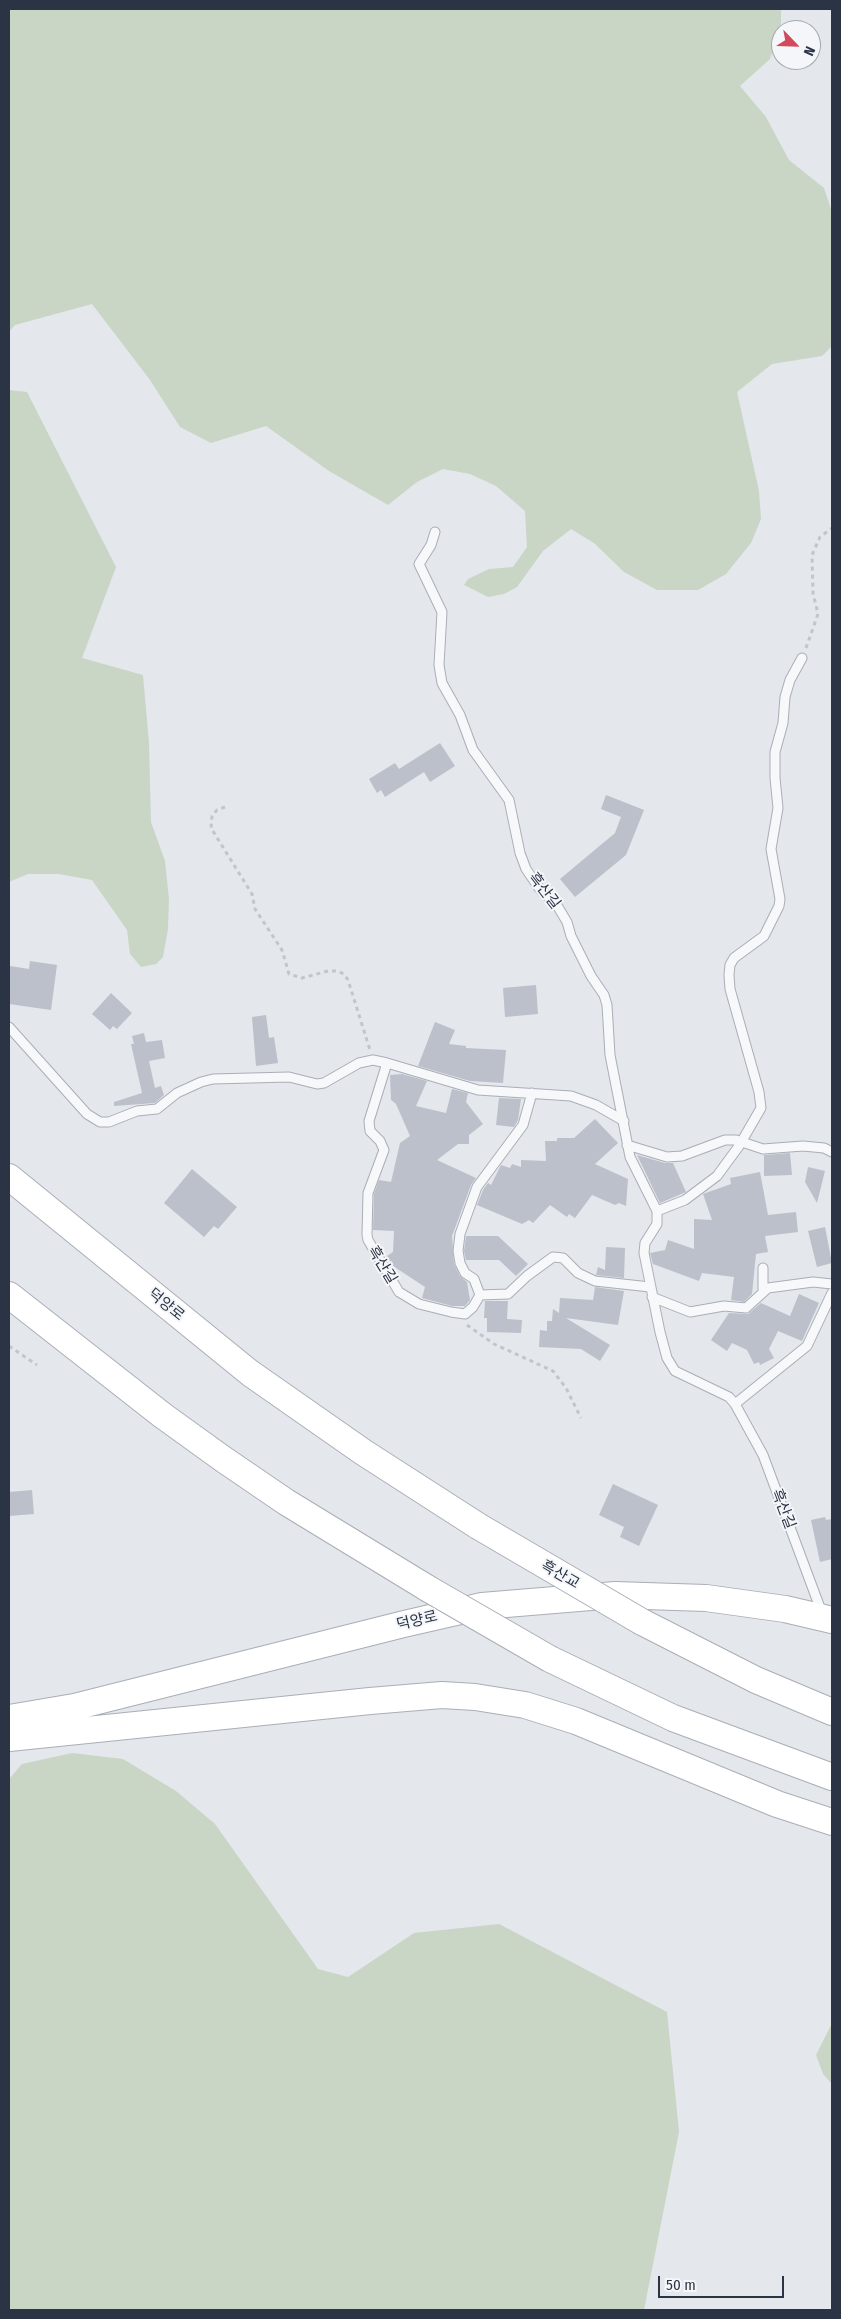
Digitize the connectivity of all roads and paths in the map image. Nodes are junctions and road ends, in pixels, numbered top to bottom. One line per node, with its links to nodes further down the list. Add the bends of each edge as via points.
1 (832, 528): 3 (path, via 820,537 812,555 813,593 818,614)
2 (435, 532): 9 (lane, 흑산길, via 419,564 442,612 439,665 442,683 474,750 509,800 526,868 558,908 591,976 604,995 610,1055)
3 (802, 658): 10 (lane, via 785,697 783,723 775,752 778,808 771,849 779,906 764,936 734,958 730,965 730,989 761,1102 759,1114)
4 (225, 806): 6 (path, via 212,816 211,828 282,950 289,974 302,978 328,971 344,974)
5 (9, 1027): 6 (lane, via 87,1114 100,1122 109,1122 137,1111 158,1109 177,1093 200,1082 289,1077 317,1084)
6 (373, 1060): 7 (lane)
7 (387, 1063): 8 (lane, via 478,1090); 23 (lane, 흑산길, via 369,1121 370,1131 384,1150 367,1200 368,1240 399,1292 419,1304)
8 (532, 1093): 9 (lane, via 578,1098); 20 (lane, via 523,1126 477,1187 460,1234 460,1263 474,1279)
9 (624, 1121): 11 (lane, 흑산길)
10 (741, 1142): 11 (lane, via 725,1140 676,1157); 12 (lane, via 764,1149 803,1146); 14 (lane, via 718,1176 679,1204)
11 (627, 1145): 14 (lane, 흑산길, via 634,1168)
12 (832, 1152)
13 (9, 1177): 28 (main road, 덕양로, via 250,1373 363,1452)
14 (657, 1211): 17 (lane, 흑산길, via 657,1224 644,1247)
15 (763, 1268): 18 (lane)
16 (832, 1284): 18 (lane, via 813,1282 775,1286)
17 (650, 1287): 20 (lane, via 595,1281 578,1273 563,1258 553,1257 508,1294); 22 (lane, 흑산길)
18 (763, 1291): 22 (lane, via 746,1308 724,1306 690,1312)
19 (832, 1293): 26 (lane, via 807,1346)
20 (480, 1295): 23 (lane, 흑산길, via 465,1314)
21 (9, 1296): 33 (main road, 덕양로, bridge, via 223,1459 286,1502 427,1588 550,1659 673,1718)
22 (652, 1297): 26 (lane, 흑산길, via 670,1365 684,1376 729,1397)
23 (450, 1312): 27 (path, via 494,1344 552,1371 566,1388)
24 (9, 1346): 25 (path)
25 (37, 1365)
26 (735, 1404): 29 (lane, 흑산길, via 762,1455)
27 (581, 1418)
28 (478, 1526): 30 (main road, 흑산교, bridge, via 642,1622 756,1680)
29 (828, 1619): 31 (main road, 덕양로, via 785,1609 706,1598 615,1595 482,1606 74,1707)
30 (832, 1712)
31 (9, 1718)
32 (9, 1738): 34 (main road, via 379,1700 442,1695 475,1697 525,1705 576,1721 778,1804)
33 (832, 1777)
34 (832, 1822)

